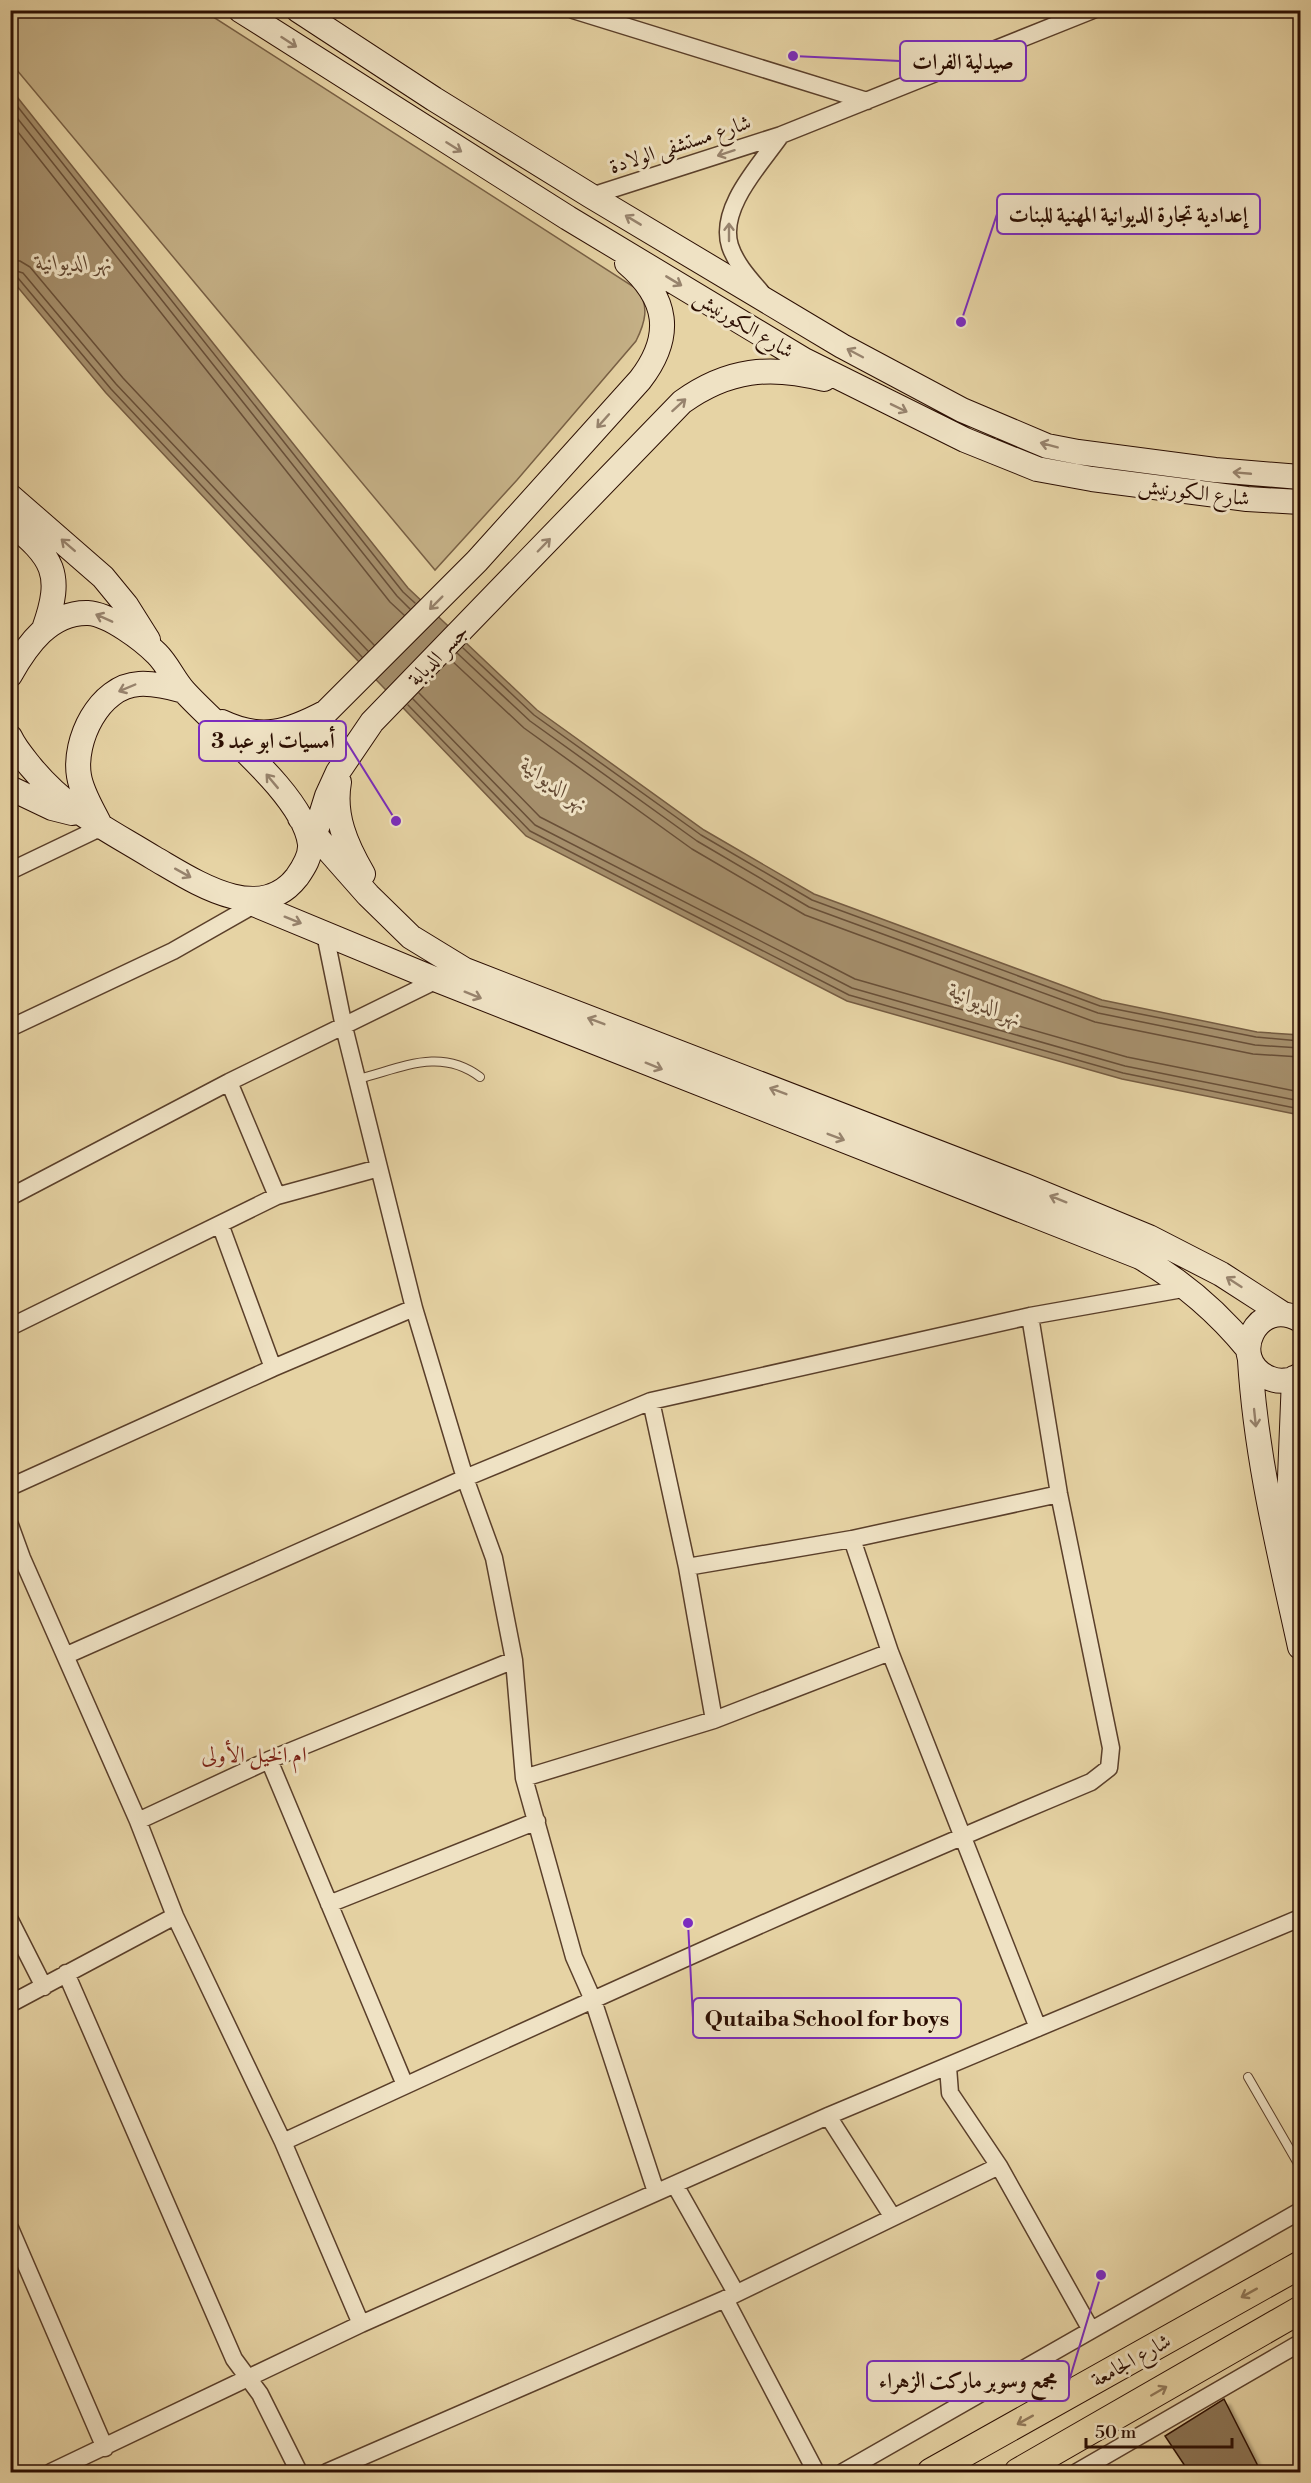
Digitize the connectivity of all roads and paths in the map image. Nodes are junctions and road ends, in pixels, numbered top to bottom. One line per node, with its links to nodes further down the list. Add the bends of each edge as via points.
1 (240, 10): 8 (main road, شارع الكورنيش, one-way to 8)
2 (298, 10): 6 (main road, شارع الكورنيش)
3 (573, 10): 5 (street)
4 (1093, 10): 7 (street, شارع مستشفى الولادة)
5 (599, 15): 7 (street)
6 (434, 99): 8 (main road); 10 (main road, شارع الكورنيش)
7 (867, 101): 9 (street, شارع مستشفى الولادة)
8 (422, 127): 11 (main road, شارع الكورنيش, one-way to 11)
9 (781, 135): 10 (street, شارع مستشفى الولادة, one-way to 10); 12 (street, شارع مستشفى الولادة, one-way to 9, via 741,269 728,232 742,190)
10 (591, 196): 12 (main road, شارع الكورنيش, one-way to 10)
11 (601, 238): 13 (main road, شارع الكورنيش, one-way to 13); 22 (main road, جسر الدبابة, one-way to 22, via 648,283 658,301 663,322 661,343 640,380 477,561 326,712 272,734 245,732)
12 (767, 299): 14 (main road, شارع الكورنيش, one-way to 12, via 1112,458 1047,446 962,410 842,346)
13 (857, 388): 16 (main road, شارع الكورنيش, one-way to 16, via 965,440 1037,469 1092,480); 24 (main road, جسر الدبابة, one-way to 13, via 372,722 682,402 700,389 743,373 765,371 816,377)
14 (1300, 477)
15 (10, 496): 19 (main road, one-way to 15, via 103,577)
16 (1300, 502)
17 (10, 522): 18 (main road, via 39,546 53,572 54,594)
18 (44, 629): 19 (main road, one-way to 18, via 97,614 72,615); 20 (main road)
19 (158, 655): 21 (main road)
20 (10, 675)
21 (184, 691): 22 (main road); 26 (main road, one-way to 26, via 137,684 125,687 101,703 90,718 83,736 79,774)
22 (202, 708): 27 (main road, one-way to 22, via 244,748)
23 (10, 737): 26 (main road, via 62,801)
24 (343, 764): 27 (main road, جسر الدبابة); 31 (main road, via 337,794 339,817 350,851 372,890)
25 (10, 788): 26 (main road)
26 (93, 822): 28 (street); 29 (main road, one-way to 29, via 211,889)
27 (308, 836): 29 (main road, جسر الدبابة, via 296,878 288,886); 31 (main road)
28 (10, 871)
29 (253, 900): 30 (main road, one-way to 30); 34 (street, via 172,951)
30 (325, 934): 32 (main road); 33 (street)
31 (411, 938): 45 (main road, one-way to 31, via 1149,1237 465,970)
32 (437, 980): 33 (street); 42 (main road, one-way to 42, via 1072,1228 1140,1257)
33 (344, 1027): 36 (street); 37 (street)
34 (10, 1028)
35 (480, 1077): 36 (lane, via 469,1068 431,1060)
36 (358, 1079): 38 (street)
37 (229, 1082): 39 (street); 40 (street)
38 (379, 1168): 39 (street); 43 (street)
39 (277, 1196): 41 (street)
40 (10, 1197)
41 (220, 1224): 46 (street); 48 (street)
42 (1188, 1288): 44 (street); 47 (main road, via 1220,1316)
43 (414, 1308): 48 (street); 51 (street)
44 (1030, 1316): 50 (street); 53 (street)
45 (1292, 1317): 47 (main road, via 1262,1320 1250,1338)
46 (10, 1327)
47 (1249, 1354): 49 (main road, via 1264,1376 1274,1380); 61 (main road, one-way to 61, via 1262,1473)
48 (273, 1368): 52 (street)
49 (1299, 1376): 56 (main road)
50 (651, 1401): 51 (street); 59 (street)
51 (465, 1478): 63 (street); 64 (street, via 494,1558)
52 (10, 1487)
53 (1059, 1494): 57 (street); 70 (street, via 1111,1748 1108,1768 1091,1782)
54 (1300, 1495): 56 (main road)
55 (10, 1525): 58 (street)
56 (1290, 1526): 60 (main road)
57 (852, 1539): 59 (street); 62 (street)
58 (16, 1561): 63 (street)
59 (687, 1567): 65 (street)
60 (1300, 1581)
61 (1300, 1647)
62 (890, 1652): 65 (street); 70 (street)
63 (67, 1655): 68 (street)
64 (514, 1660): 66 (street); 67 (street)
65 (714, 1720): 67 (street)
66 (269, 1760): 68 (street); 71 (street)
67 (524, 1778): 69 (street)
68 (138, 1821): 72 (street)
69 (537, 1821): 71 (street); 77 (street, via 574,1957)
70 (961, 1836): 77 (street); 79 (street)
71 (329, 1904): 82 (street)
72 (175, 1916): 75 (street); 84 (street)
73 (1300, 1918): 79 (street)
74 (10, 1920): 76 (street)
75 (66, 1973): 76 (street); 98 (street, via 234,2359)
76 (44, 1987): 78 (street)
77 (593, 2000): 82 (street); 88 (street)
78 (10, 2004)
79 (1038, 2028): 80 (street)
80 (948, 2067): 83 (street); 85 (street, via 950,2093)
81 (1248, 2077): 86 (lane)
82 (405, 2085): 84 (street)
83 (828, 2116): 87 (street); 90 (street)
84 (283, 2142): 95 (street)
85 (999, 2166): 90 (street); 96 (street)
86 (1300, 2167)
87 (675, 2185): 88 (street); 93 (street)
88 (656, 2192): 95 (street)
89 (1300, 2211): 96 (street)
90 (892, 2216): 93 (street)
91 (10, 2228): 99 (street)
92 (1300, 2265): 105 (main road, شارع الجامعة, one-way to 105)
93 (731, 2296): 102 (street); 103 (street)
94 (1300, 2310): 106 (main road, شارع الجامعة, one-way to 94)
95 (362, 2324): 98 (street)
96 (1091, 2330): 104 (street)
97 (1300, 2343): 107 (street)
98 (248, 2377): 99 (street); 101 (street)
99 (105, 2448): 100 (street)
100 (51, 2472)
101 (299, 2472)
102 (327, 2472)
103 (816, 2472)
104 (843, 2472)
105 (931, 2472)
106 (1018, 2472)
107 (1077, 2472)

